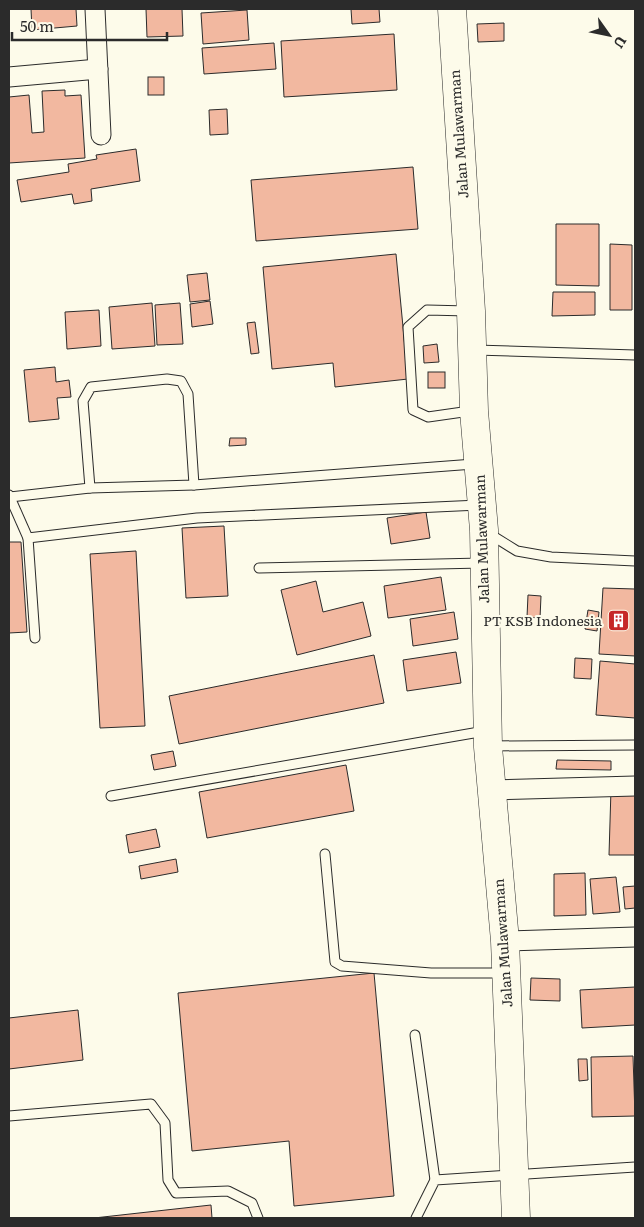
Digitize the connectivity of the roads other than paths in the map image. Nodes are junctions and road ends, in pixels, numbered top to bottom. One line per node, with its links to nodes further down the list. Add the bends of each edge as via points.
1 (95, 9): 3 (street)
2 (452, 9): 6 (highway, Jalan Mulawarman)
3 (98, 69): 4 (street); 5 (street)
4 (9, 77)
5 (101, 135)
6 (471, 311): 7 (highway, Jalan Mulawarman); 9 (lane, via 427,310 408,326 413,410 428,418)
7 (473, 350): 8 (lane); 9 (highway, Jalan Mulawarman)
8 (635, 355)
9 (474, 410): 10 (highway, Jalan Mulawarman)
10 (480, 464): 11 (lane); 14 (highway, Jalan Mulawarman)
11 (194, 485): 12 (lane); 12 (lane, via 188,394 181,381 167,378 92,387 82,400)
12 (90, 488): 13 (lane)
13 (10, 496): 15 (lane)
14 (483, 517): 15 (lane, via 197,518); 16 (lane, via 517,551 551,558); 17 (highway, Jalan Mulawarman)
15 (28, 538): 19 (lane)
16 (635, 561)
17 (484, 563): 18 (lane); 20 (highway, Jalan Mulawarman)
18 (259, 568)
19 (35, 638)
20 (488, 739): 21 (lane); 23 (highway, Jalan Mulawarman); 24 (lane)
21 (635, 745)
22 (635, 786): 23 (street)
23 (491, 790): 27 (highway, Jalan Mulawarman)
24 (111, 796)
25 (325, 854): 28 (lane, via 335,962 342,966 431,973)
26 (635, 937): 27 (street)
27 (505, 941): 28 (highway, Jalan Mulawarman)
28 (507, 973): 32 (highway, Jalan Mulawarman)
29 (416, 1035): 33 (lane)
30 (9, 1116): 34 (lane, via 152,1104 165,1123 168,1180 176,1193 228,1191 252,1203)
31 (635, 1167): 32 (lane)
32 (514, 1174): 33 (lane); 36 (highway, Jalan Mulawarman)
33 (435, 1180): 35 (lane)
34 (258, 1218)
35 (416, 1218)
36 (516, 1218)

